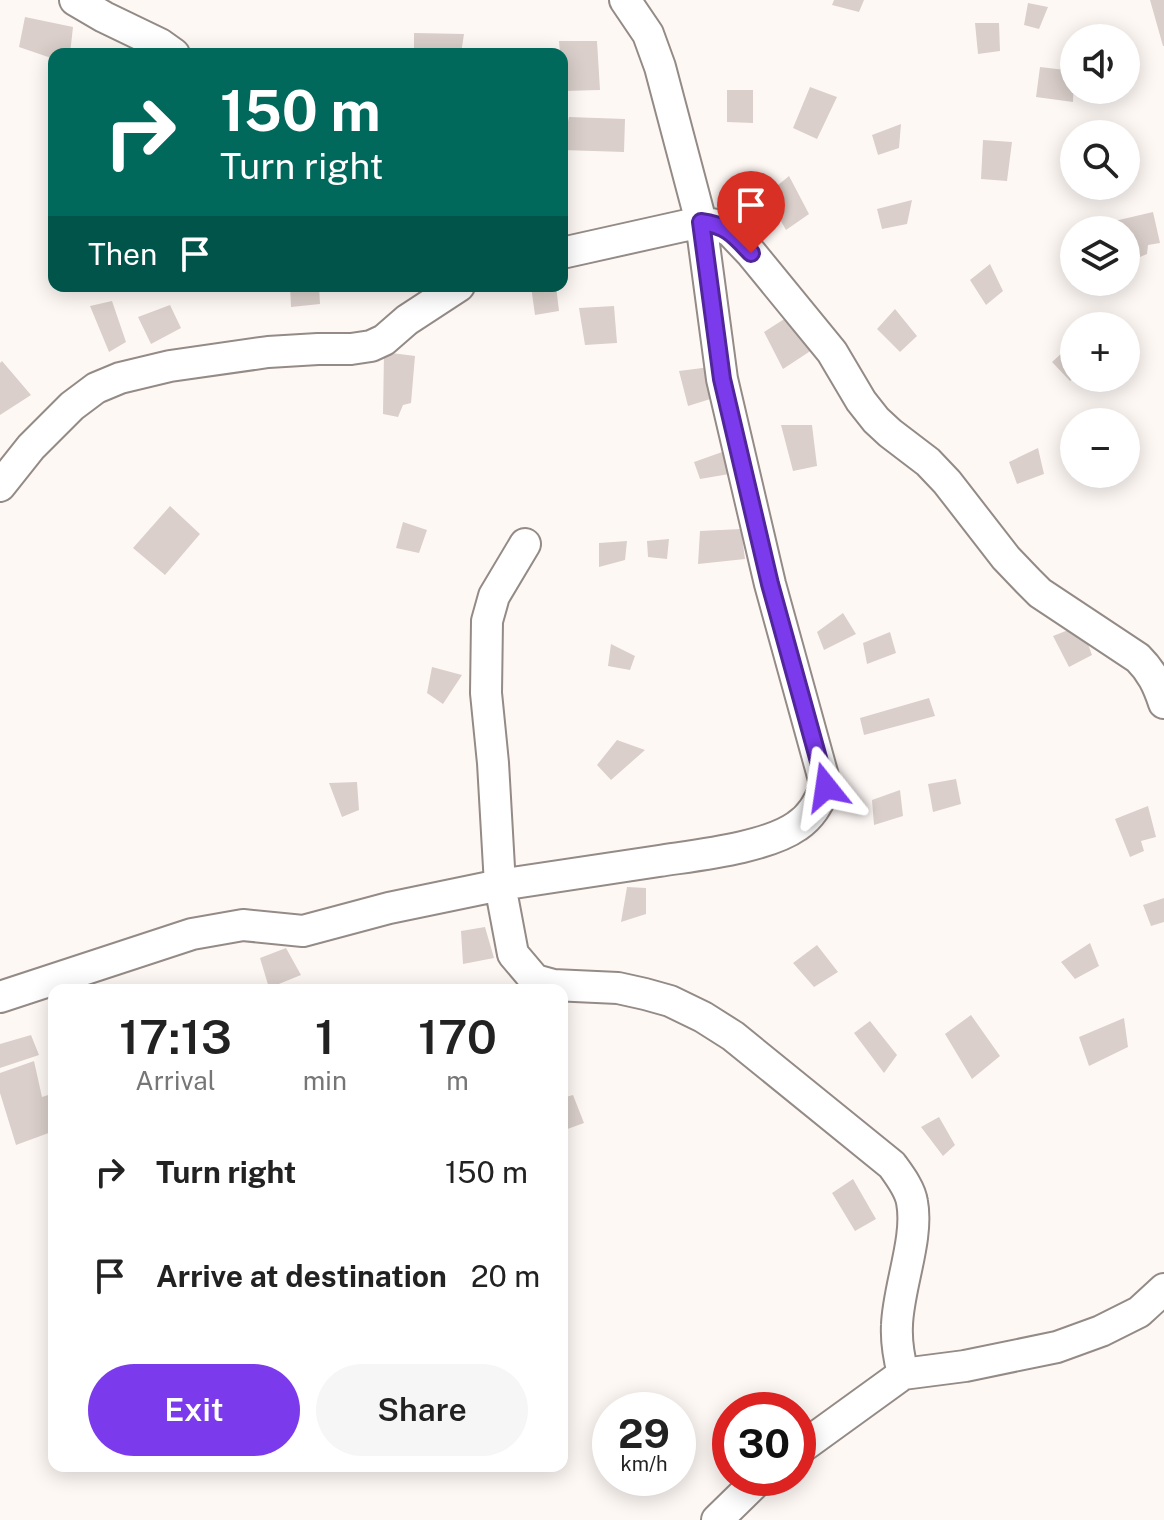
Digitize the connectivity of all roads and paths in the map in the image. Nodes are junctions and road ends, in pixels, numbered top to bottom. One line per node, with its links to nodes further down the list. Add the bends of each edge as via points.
1 (75, 0): 3 (street)
2 (625, 0): 4 (street, via 648,34 660,67)
3 (166, 48)
4 (701, 222): 5 (street); 9 (street, via 731,232 832,352 876,420 947,482 1040,593 1147,666); 10 (street, via 722,379 770,584 826,787 815,810 797,826 764,840)
5 (568, 252)
6 (450, 292): 7 (street, via 371,346 268,352 170,366 96,388 31,447)
7 (0, 486)
8 (525, 544): 10 (street, via 494,596 487,621 486,693)
9 (1164, 703)
10 (500, 885): 11 (street, via 513,954 535,980); 13 (street, via 303,931 243,925 192,934)
11 (549, 984)
12 (568, 986): 15 (street, via 632,991 703,1017 892,1165 912,1201 896,1323)
13 (0, 997)
14 (1164, 1289): 15 (street, via 1139,1312 1057,1347)
15 (903, 1374): 16 (street)
16 (816, 1437)
17 (742, 1496): 18 (street)
18 (717, 1520)

